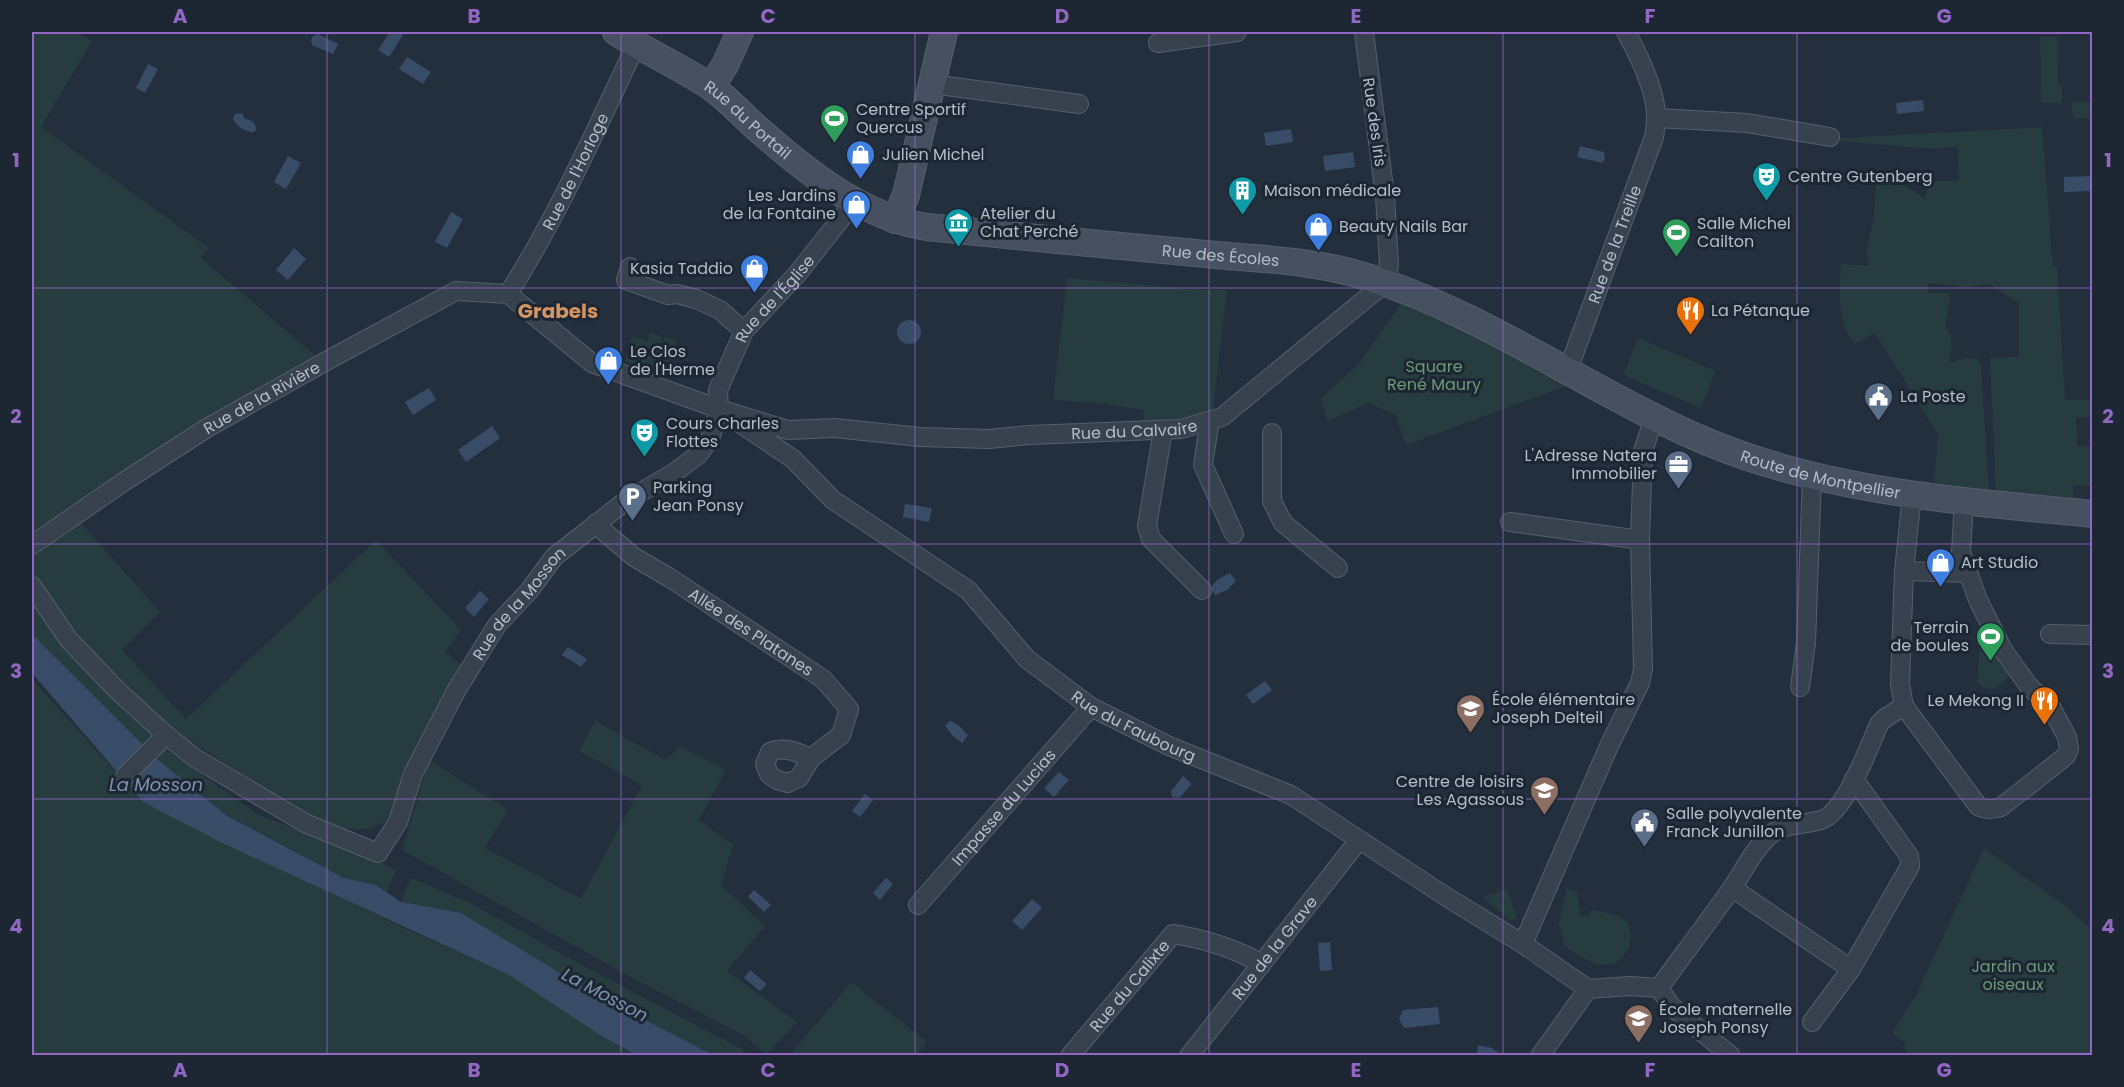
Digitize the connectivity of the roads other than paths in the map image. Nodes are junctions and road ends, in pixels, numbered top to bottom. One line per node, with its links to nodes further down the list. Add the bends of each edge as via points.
1 (740, 32): 9 (street)
2 (944, 32): 8 (street)
3 (1237, 32): 7 (street)
4 (1364, 32): 16 (street, Rue des Iris, via 1384,196 1389,265)
5 (1626, 32): 11 (street, Rue de la Treille, via 1641,60)
6 (626, 38): 9 (street, Rue du Portail); 17 (street, Rue de l'Horloge, via 561,199)
7 (1158, 43)
8 (932, 84): 10 (street); 14 (street, via 906,195)
9 (711, 87): 13 (street, Rue du Portail, via 783,150)
10 (1079, 104)
11 (1657, 117): 12 (street, via 1747,123); 19 (street, Rue de la Treille, via 1654,137)
12 (1830, 137)
13 (855, 201): 14 (street, Rue des Écoles); 18 (street, Rue de l'Église, via 798,273)
14 (895, 220): 16 (street, Rue des Écoles, via 927,227 1275,261 1361,275)
15 (630, 267): 18 (street, via 626,280 668,295 696,299 720,310)
16 (1384, 283): 19 (street, Rue des Écoles, via 1496,331); 23 (street, Rue du Calvaire, via 1222,417)
17 (508, 294): 20 (street, via 592,363); 33 (street, Rue de la Rivière, via 456,291 207,429)
18 (744, 331): 20 (street, Rue de l'Église, via 718,390)
19 (1568, 370): 21 (street, Route de Montpellier)
20 (719, 409): 23 (street, Rue du Calvaire, via 788,430 835,429 920,437 989,439); 30 (street, Rue de la Mosson, via 710,439 698,454); 43 (street, Rue du Faubourg, via 793,459 833,500 968,590 1027,659)
21 (1654, 418): 25 (street, Route de Montpellier, via 1721,447); 32 (street, via 1643,451)
22 (1209, 426): 31 (street, via 1203,465)
23 (1163, 430): 38 (street, via 1148,526 1151,539)
24 (1272, 433): 34 (street, via 1272,501 1283,523)
25 (1812, 476): 26 (street, Route de Montpellier); 41 (street, via 1806,643)
26 (1912, 495): 27 (street, Route de Montpellier); 35 (street)
27 (1964, 502): 28 (street, Route de Montpellier); 36 (street, via 1961,552)
28 (2092, 514)
29 (1510, 522): 32 (street)
30 (595, 524): 44 (street, Rue de la Mosson, via 554,557 497,625 456,691 413,774 398,822 378,853 305,823); 45 (street, Allée des Platanes, via 634,557 823,679 849,709 841,735)
31 (1234, 534)
32 (1640, 540): 51 (street, via 1640,683)
33 (32, 545)
34 (1338, 568)
35 (1904, 571): 36 (street); 42 (street, via 1900,684)
36 (1968, 573): 42 (street, via 2003,650 2028,686 2052,709 2067,737 2066,756 2001,807 1984,809)
37 (32, 586): 44 (street, via 69,640)
38 (1202, 590)
39 (2050, 634): 40 (street)
40 (2092, 635)
41 (1800, 687)
42 (1904, 706): 47 (street, via 1879,724)
43 (1091, 708): 48 (street, Rue du Faubourg, via 1169,746 1291,795); 50 (street, Impasse du Lucias)
44 (161, 740): 46 (street)
45 (810, 758)
46 (125, 776)
47 (1854, 780): 49 (street, via 1830,816 1796,823 1771,835); 53 (street, via 1909,855 1910,866)
48 (1359, 840): 51 (street, Rue du Faubourg); 52 (street, Rue de la Grave)
49 (1732, 888): 53 (street); 54 (street)
50 (918, 906)
51 (1523, 944): 55 (street, Rue du Faubourg)
52 (1262, 963): 57 (street, Rue du Calixte, via 1199,938 1173,934); 58 (street, Rue de la Grave)
53 (1851, 969): 56 (street)
54 (1659, 988): 55 (street); 60 (street, via 1671,1006)
55 (1588, 989): 59 (street)
56 (1812, 1022)
57 (1070, 1056)
58 (1189, 1056)
59 (1540, 1056)
60 (1731, 1056)

